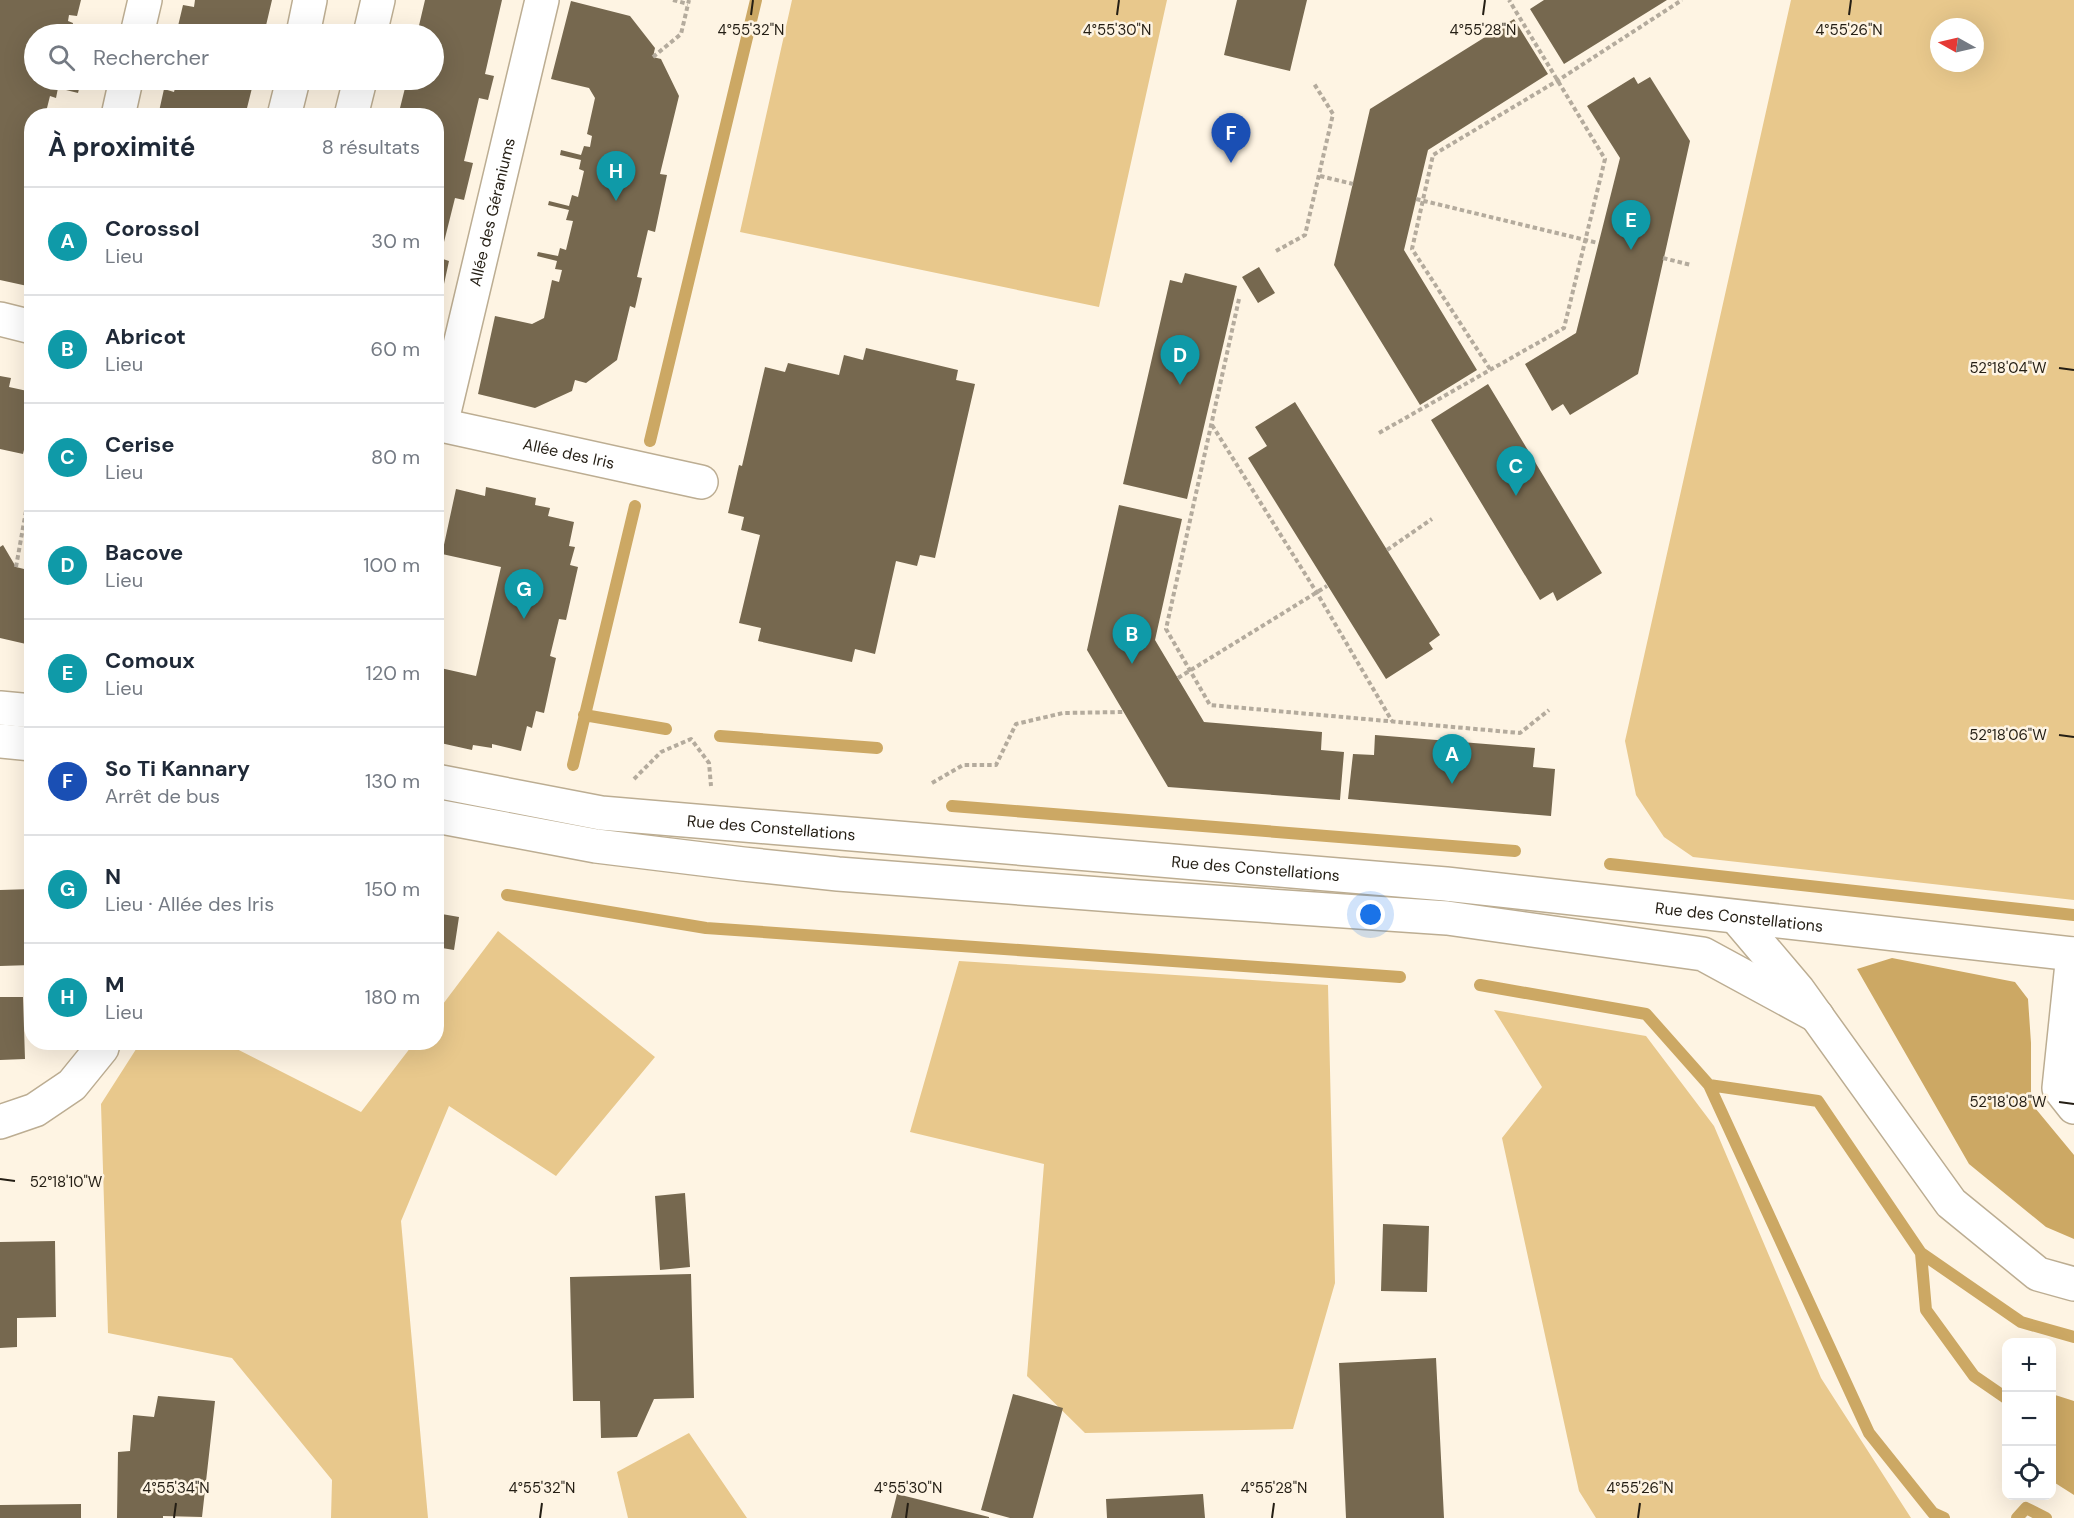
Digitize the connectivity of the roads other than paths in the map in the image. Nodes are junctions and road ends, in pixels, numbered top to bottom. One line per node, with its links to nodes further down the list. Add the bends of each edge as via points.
1 (145, 0): 5 (street)
2 (310, 0): 6 (street)
3 (378, 0): 7 (street)
4 (542, 0): 16 (street, Allée des Géraniums)
5 (139, 24)
6 (305, 24)
7 (372, 24)
8 (124, 90): 11 (street)
9 (291, 90): 12 (street)
10 (358, 90): 13 (street)
11 (120, 108)
12 (287, 108)
13 (353, 108)
14 (0, 318): 15 (street)
15 (24, 325)
16 (444, 403)
17 (444, 425): 18 (street, Allée des Iris)
18 (701, 482)
19 (0, 708): 20 (street)
20 (24, 710)
21 (0, 741): 22 (street)
22 (24, 743)
23 (444, 784): 25 (street, Rue des Constellations, via 601,813 1446,884)
24 (444, 818): 27 (street, via 596,846 743,864 1447,918 1703,954)
25 (1737, 918): 26 (street, Rue des Constellations); 27 (street)
26 (2074, 954): 29 (street, via 2059,1088)
27 (1817, 1016): 31 (street, via 1952,1203 2038,1274)
28 (100, 1050): 30 (street, via 72,1085 35,1110)
29 (2074, 1107)
30 (0, 1122)
31 (2074, 1284)

